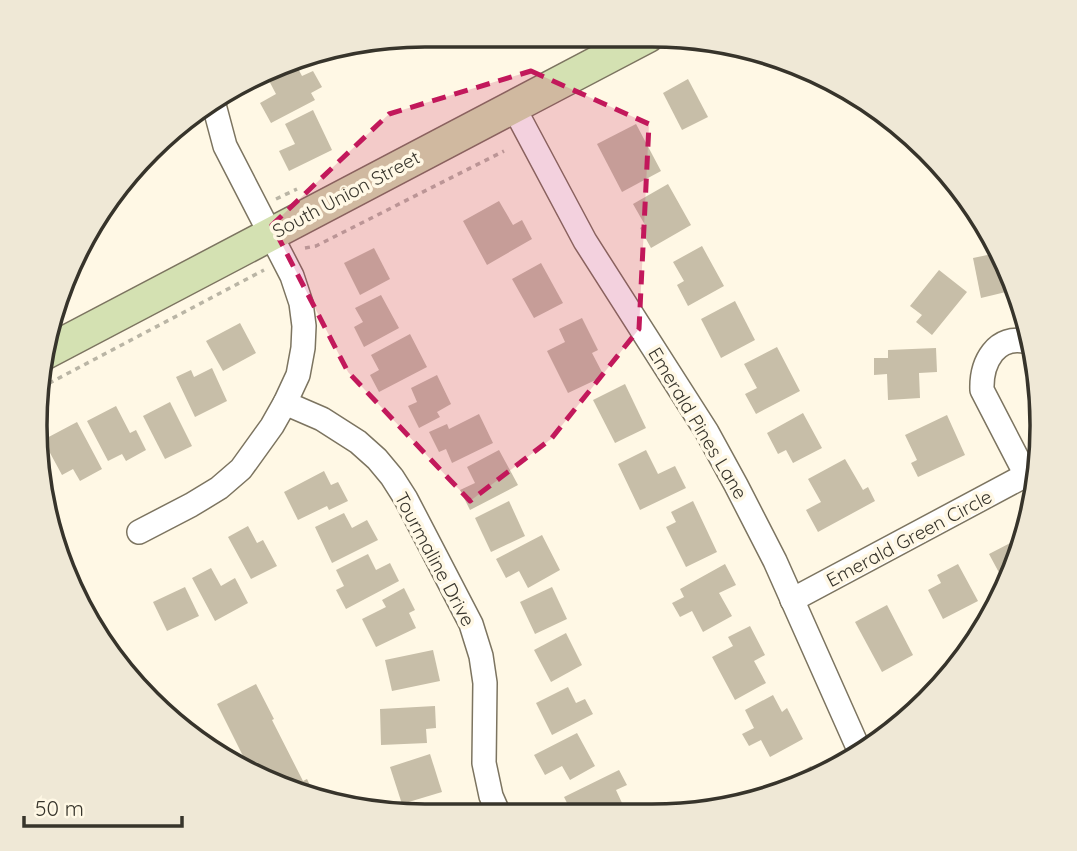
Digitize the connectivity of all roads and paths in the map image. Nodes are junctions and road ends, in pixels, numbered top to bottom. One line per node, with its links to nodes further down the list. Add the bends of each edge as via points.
1 (627, 47): 2 (street, South Union Street)
2 (513, 106): 4 (street, South Union Street); 11 (street, Emerald Pines Lane, via 585,241 707,432)
3 (216, 111): 4 (street, via 225,146)
4 (270, 234): 6 (street, South Union Street); 7 (street, via 292,276 304,326 298,375)
5 (1020, 340): 8 (street, Emerald Green Circle, via 992,352 981,377 991,410)
6 (56, 347)
7 (285, 402): 10 (street, via 241,469 219,488); 13 (street, Tourmaline Drive, via 358,442 377,459 406,499 471,624 481,656 484,763)
8 (1027, 470)
9 (1027, 474): 11 (street, Emerald Green Circle)
10 (139, 532)
11 (792, 600): 12 (street, Emerald Pines Lane)
12 (856, 744)
13 (495, 804)

